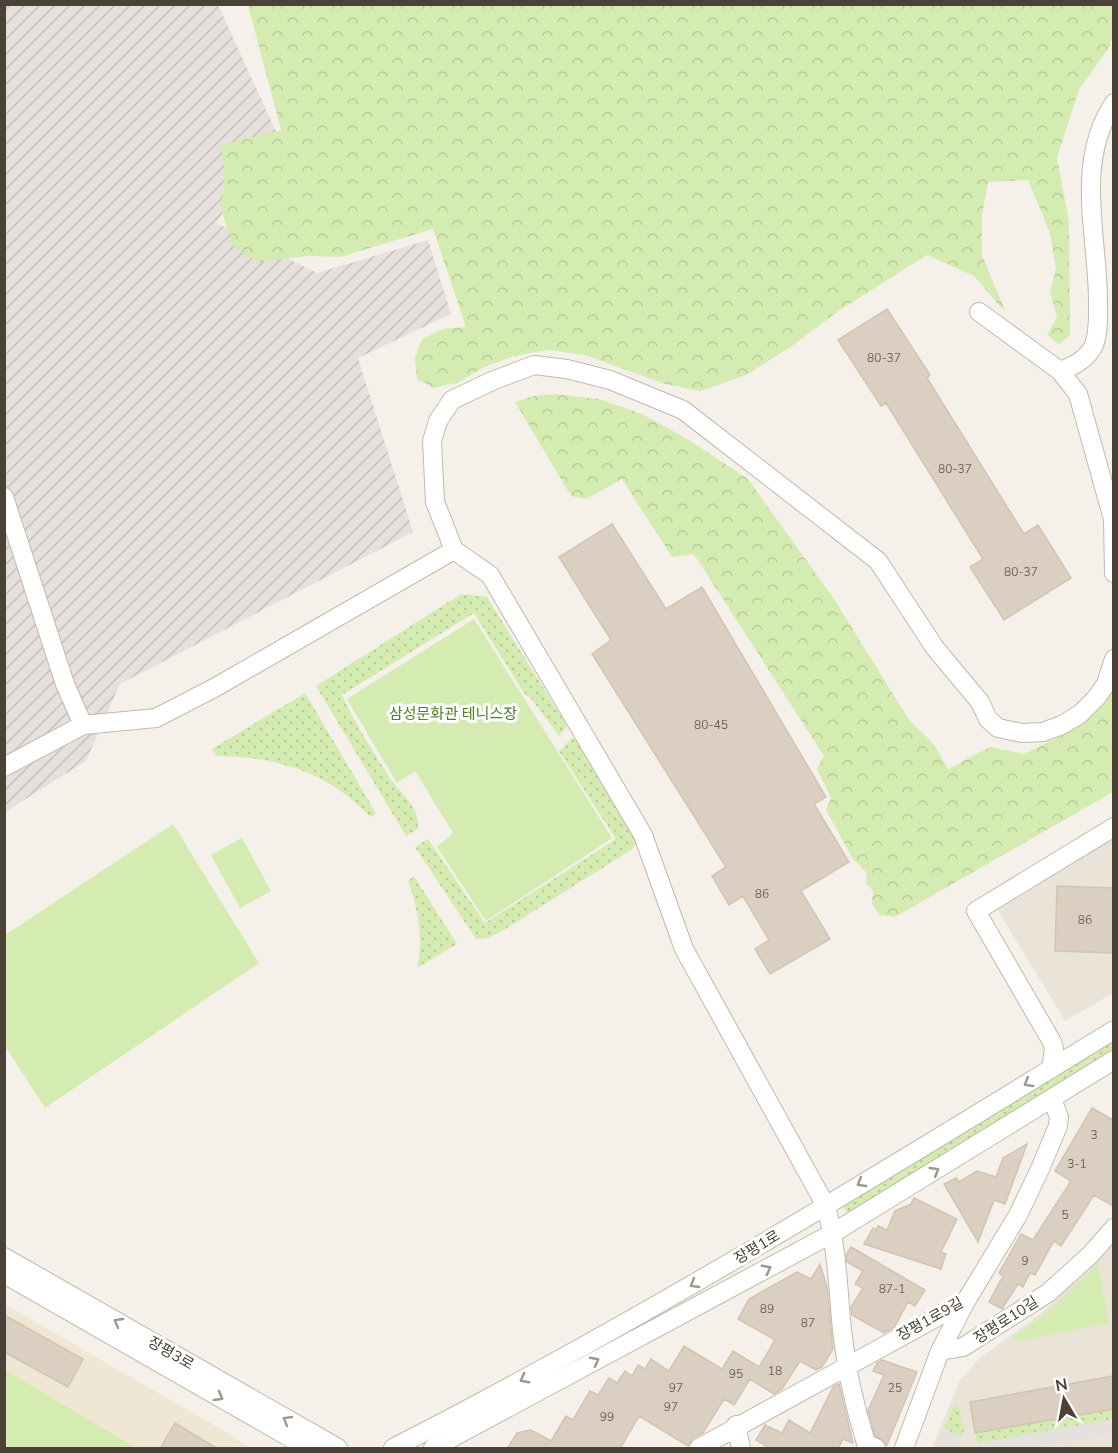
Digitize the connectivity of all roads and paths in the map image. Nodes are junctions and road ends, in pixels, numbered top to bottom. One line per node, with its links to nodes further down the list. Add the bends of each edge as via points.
1 (1113, 103): 3 (street, via 1095,142 1090,181 1098,268 1095,339 1085,358)
2 (978, 312): 3 (street)
3 (1060, 371): 6 (street, via 1078,394 1113,519)
4 (4, 497): 8 (street, via 65,684)
5 (454, 550): 7 (street, via 435,502 432,441 438,421 452,400 492,381 534,365 567,369 610,380 683,410 878,561 935,648 998,728 1022,734 1062,725 1096,698 1106,684); 8 (street, via 156,718); 17 (street, via 490,575 643,835 684,949)
6 (1113, 573)
7 (1113, 659)
8 (83, 725): 9 (street)
9 (4, 767)
10 (1113, 827): 11 (street)
11 (979, 909): 13 (street, via 1060,1037); 15 (street, via 1052,1042)
12 (1113, 1030): 13 (street, 장평1로)
13 (1084, 1048): 15 (street, 장평1로)
14 (1113, 1060): 16 (street, 장평1로)
15 (1051, 1069): 17 (street, 장평1로, one-way to 17)
16 (1052, 1100): 19 (street, 장평1로, one-way to 16); 22 (street, 장평1로9길, via 1058,1126 1044,1160 1018,1215)
17 (826, 1206): 19 (street); 28 (street, 장평1로, one-way to 28, via 587,1346)
18 (1113, 1228): 23 (street, 장평로10길, via 1048,1293 963,1347)
19 (833, 1233): 24 (street); 29 (street, 장평1로, one-way to 19)
20 (4, 1257): 27 (street, 장평3로, one-way to 20)
21 (4, 1274): 26 (street, 장평3로, one-way to 26)
22 (966, 1301): 23 (street); 24 (street, 장평1로9길)
23 (940, 1351): 33 (street)
24 (849, 1364): 25 (street, 장평1로9길); 32 (street, via 866,1443)
25 (736, 1425): 30 (street, 장평1로9길); 31 (street)
26 (308, 1449)
27 (338, 1449)
28 (393, 1449)
29 (433, 1449)
30 (699, 1449)
31 (741, 1449)
32 (876, 1449)
33 (904, 1449)

